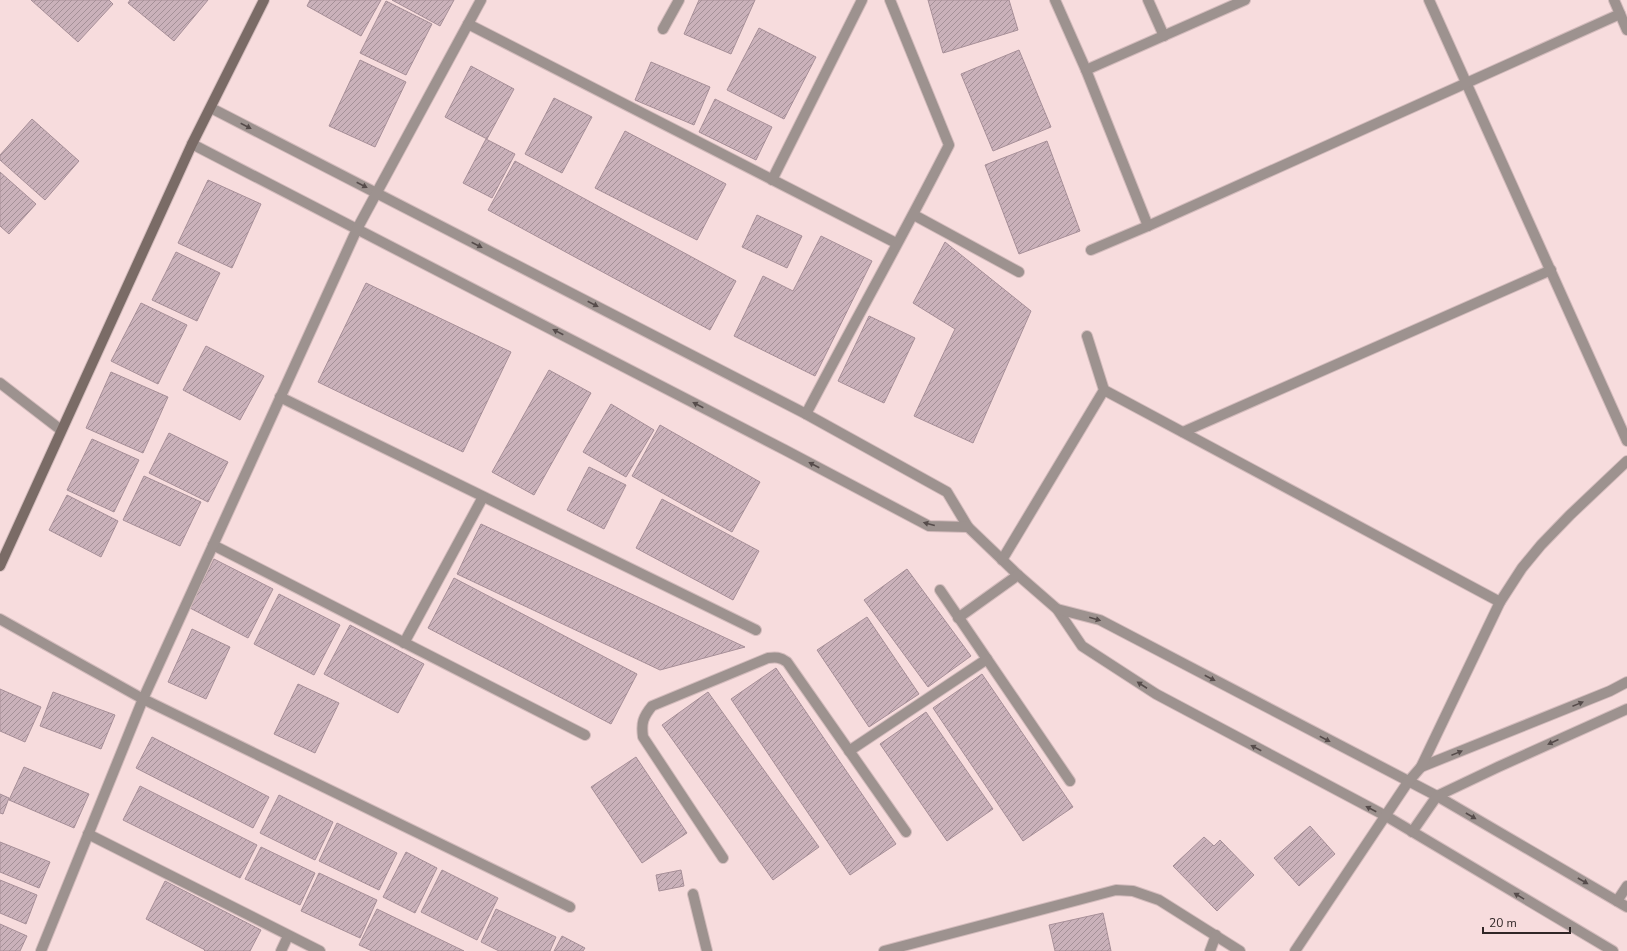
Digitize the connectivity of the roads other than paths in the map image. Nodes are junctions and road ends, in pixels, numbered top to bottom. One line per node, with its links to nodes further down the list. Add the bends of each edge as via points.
1 (264, 0): 18 (street)
2 (481, 0): 12 (street)
3 (679, 0): 14 (street)
4 (862, 0): 20 (street)
5 (890, 0): 22 (street, via 949,145)
6 (1055, 0): 16 (street)
7 (1148, 0): 15 (street)
8 (1245, 0): 15 (street)
9 (1429, 0): 17 (street)
10 (1614, 0): 11 (street)
11 (1620, 14): 13 (street); 17 (street)
12 (468, 24): 20 (street); 21 (street)
13 (1626, 26)
14 (663, 29)
15 (1164, 36): 16 (street)
16 (1086, 70): 23 (street)
17 (1466, 82): 23 (street); 27 (street)
18 (211, 108): 19 (street); 21 (street, one-way to 21)
19 (192, 144): 24 (street); 34 (street)
20 (772, 180): 25 (street)
21 (377, 193): 24 (street); 33 (street, one-way to 33)
22 (914, 215): 25 (street); 28 (street)
23 (1148, 226): 26 (street)
24 (357, 229): 32 (street); 39 (street, one-way to 24, via 929,526)
25 (896, 244): 33 (street)
26 (1091, 250)
27 (1551, 270): 35 (street); 36 (street)
28 (1019, 272)
29 (1087, 336): 31 (street)
30 (0, 383): 34 (street)
31 (1104, 390): 35 (street); 41 (street)
32 (280, 398): 38 (street); 40 (street)
33 (806, 414): 39 (street, via 947,492)
34 (61, 430): 42 (street)
35 (1183, 432): 45 (street)
36 (1627, 441)
37 (1627, 461): 45 (street, via 1542,545 1522,568)
38 (483, 497): 49 (street); 50 (street)
39 (968, 527): 41 (street)
40 (213, 545): 50 (street); 53 (street)
41 (1002, 560): 43 (street)
42 (0, 566)
43 (1018, 575): 46 (street); 47 (street)
44 (940, 590): 47 (street)
45 (1500, 602): 57 (street)
46 (1057, 610): 59 (street, one-way to 59, via 1100,620); 61 (street, one-way to 46, via 1156,694 1082,646)
47 (958, 618): 51 (street)
48 (0, 619): 53 (street)
49 (756, 630)
50 (404, 643): 55 (street)
51 (987, 659): 56 (street); 58 (street)
52 (1627, 682): 57 (street, one-way to 52)
53 (143, 699): 64 (street); 69 (street)
54 (1627, 709): 60 (street, one-way to 60)
55 (586, 735)
56 (849, 751): 62 (street); 65 (street, via 787,662 780,658 768,658 652,706 645,714 641,726 643,737)
57 (1421, 767): 59 (street)
58 (1070, 782)
59 (1408, 782): 60 (street); 61 (street)
60 (1437, 796): 63 (street); 68 (street, one-way to 68)
61 (1386, 816): 63 (street); 80 (street)
62 (906, 832)
63 (1412, 832): 81 (street, one-way to 63)
64 (88, 834): 72 (street); 73 (street)
65 (723, 858)
66 (1627, 886): 68 (street)
67 (693, 894): 76 (street)
68 (1617, 901): 70 (street)
69 (570, 907)
70 (1627, 907)
71 (1216, 935): 77 (street, via 1159,900 1133,891 1116,890); 78 (street); 79 (street)
72 (288, 936): 74 (street); 75 (street)
73 (41, 951)
74 (281, 951)
75 (320, 951)
76 (707, 951)
77 (884, 951)
78 (1210, 951)
79 (1240, 951)
80 (1295, 951)
81 (1613, 951)

